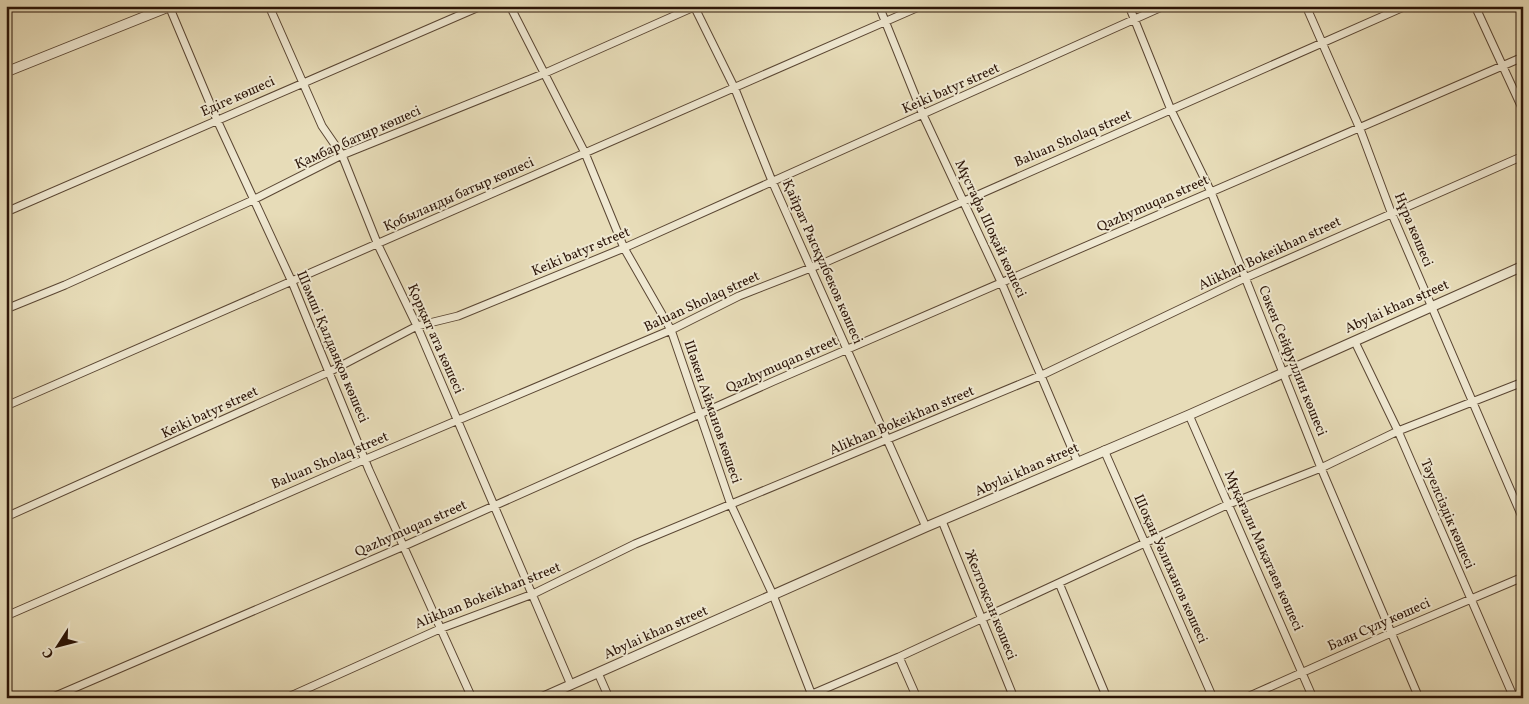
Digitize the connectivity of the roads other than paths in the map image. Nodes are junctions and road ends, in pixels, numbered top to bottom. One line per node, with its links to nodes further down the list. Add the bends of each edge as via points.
1 (170, 6): 18 (street); 25 (street, Шәмші Қалдаяқов көшесі)
2 (269, 6): 20 (street, Қорқыт ата көшесі)
3 (481, 6): 20 (street, Едіге көшесі)
4 (510, 6): 19 (street, Шәкен Айманов көшесі)
5 (694, 6): 19 (street, Қамбар батыр көшесі); 21 (street, Қайрат Рысқұлбеков көшесі)
6 (879, 6): 14 (street, Мұстафа Шоқай көшесі)
7 (921, 6): 14 (street, Қобыланды батыр көшесі)
8 (1129, 6): 13 (street, Сәкен Сейфуллин көшесі)
9 (1164, 6): 13 (street, Keiki batyr street)
10 (1306, 6): 15 (street, Нұра көшесі)
11 (1406, 6): 15 (street, Baluan Sholaq street)
12 (1475, 6): 17 (street)
13 (1135, 19): 22 (street, Сәкен Сейфуллин көшесі); 24 (street, Keiki batyr street)
14 (886, 21): 21 (street, Қобыланды батыр көшесі); 24 (street, Мұстафа Шоқай көшесі)
15 (1321, 42): 22 (street, Baluan Sholaq street); 26 (street, Нұра көшесі)
16 (1523, 57): 17 (street, Qazhymuqan street)
17 (1504, 66): 23 (street); 26 (street, Qazhymuqan street)
18 (6, 72)
19 (543, 74): 27 (street, Шәкен Айманов көшесі); 28 (street, Қамбар батыр көшесі)
20 (303, 82): 25 (street, Едіге көшесі); 28 (street, Қорқыт ата көшесі, via 322,126)
21 (735, 89): 27 (street, Қобыланды батыр көшесі); 30 (street, Қайрат Рысқұлбеков көшесі)
22 (1172, 110): 31 (street, Сәкен Сейфуллин көшесі); 33 (street, Baluan Sholaq street)
23 (1523, 110)
24 (923, 116): 30 (street, Keiki batyr street); 33 (street, Мұстафа Шоқай көшесі)
25 (217, 120): 32 (street, Шәмші Қалдаяқов көшесі); 34 (street, Едіге көшесі)
26 (1360, 129): 31 (street, Qazhymuqan street); 35 (street, Нұра көшесі)
27 (585, 153): 36 (street, Қобыланды батыр көшесі); 37 (street, Шәкен Айманов көшесі)
28 (342, 155): 32 (street, Қамбар батыр көшесі); 36 (street, Қорқыт ата көшесі)
29 (1523, 156): 35 (street, Alikhan Bokeikhan street)
30 (772, 181): 37 (street, Keiki batyr street); 39 (street, Қайрат Рысқұлбеков көшесі)
31 (1210, 192): 40 (street, Сәкен Сейфуллин көшесі); 42 (street, Qazhymuqan street)
32 (253, 200): 41 (street, Шәмші Қалдаяқов көшесі); 44 (street, Қамбар батыр көшесі, via 65,286)
33 (963, 200): 39 (street, Baluan Sholaq street); 42 (street, Мұстафа Шоқай көшесі)
34 (6, 212)
35 (1391, 212): 40 (street, Alikhan Bokeikhan street); 43 (street, Нұра көшесі)
36 (378, 245): 41 (street, Қобыланды батыр көшесі); 45 (street, Қорқыт ата көшесі)
37 (624, 248): 45 (street, Keiki batyr street, via 458,316); 46 (street, Шәкен Айманов көшесі)
38 (1523, 266): 43 (street, Abylai khan street)
39 (811, 268): 46 (street, Baluan Sholaq street, via 738,296); 48 (street, Қайрат Рысқұлбеков көшесі)
40 (1245, 278): 50 (street, Сәкен Сейфуллин көшесі); 51 (street, Alikhan Bokeikhan street)
41 (292, 282): 49 (street, Шәмші Қалдаяқов көшесі); 54 (street, Қобыланды батыр көшесі)
42 (1002, 284): 48 (street, Qazhymuqan street); 51 (street, Мұстафа Шоқай көшесі)
43 (1432, 306): 47 (street, Abylai khan street); 53 (street, Нұра көшесі)
44 (6, 309)
45 (417, 326): 49 (street, Keiki batyr street); 57 (street, Қорқыт ата көшесі)
46 (671, 330): 55 (street, Шәкен Айманов көшесі); 57 (street, Baluan Sholaq street)
47 (1355, 342): 50 (street, Abylai khan street); 58 (street, Тәуелсіздік көшесі)
48 (847, 350): 55 (street, Qazhymuqan street); 59 (street, Қайрат Рысқұлбеков көшесі)
49 (329, 372): 61 (street, Шәмші Қалдаяқов көшесі); 67 (street, Keiki batyr street)
50 (1282, 373): 56 (street, Abylai khan street); 63 (street, Сәкен Сейфуллин көшесі)
51 (1042, 375): 59 (street, Alikhan Bokeikhan street); 62 (street, Мұстафа Шоқай көшесі)
52 (1523, 382): 53 (street)
53 (1473, 401): 58 (street); 68 (street, Нұра көшесі)
54 (6, 406)
55 (701, 415): 65 (street, Шәкен Айманов көшесі); 66 (street, Qazhymuqan street)
56 (1188, 415): 60 (street, Abylai khan street); 64 (street, Мұқағали Мақатаев көшесі)
57 (457, 420): 61 (street, Baluan Sholaq street); 66 (street, Қорқыт ата көшесі)
58 (1398, 431): 63 (street); 77 (street, Тәуелсіздік көшесі)
59 (888, 441): 65 (street, Alikhan Bokeikhan street); 70 (street, Қайрат Рысқұлбеков көшесі)
60 (1104, 450): 62 (street, Abylai khan street); 71 (street, Шоқан Уәлиханов көшесі)
61 (366, 459): 72 (street, Шәмші Қалдаяқов көшесі); 78 (street, Baluan Sholaq street)
62 (1078, 463): 69 (street, Abylai khan street)
63 (1322, 468): 64 (street); 81 (street, Сәкен Сейфуллин көшесі)
64 (1229, 504): 71 (street); 84 (street, Мұқағали Мақатаев көшесі)
65 (731, 505): 75 (street, Alikhan Bokeikhan street, via 635,544); 76 (street, Шәкен Айманов көшесі)
66 (494, 506): 72 (street, Qazhymuqan street); 75 (street, Қорқыт ата көшесі)
67 (6, 517)
68 (1523, 519)
69 (942, 521): 70 (street, Abylai khan street); 79 (street, Желтоқсан көшесі)
70 (926, 527): 76 (street, Abylai khan street)
71 (1146, 543): 74 (street); 96 (street, Шоқан Уәлиханов көшесі)
72 (404, 546): 80 (street, Шәмші Қалдаяқов көшесі); 87 (street, Qazhymuqan street)
73 (1523, 577): 77 (street, Баян Сұлу көшесі)
74 (1059, 583): 79 (street); 95 (street)
75 (533, 594): 80 (street, Alikhan Bokeikhan street); 85 (street, Қорқыт ата көшесі)
76 (773, 595): 83 (street, Abylai khan street); 86 (street, Шәкен Айманов көшесі)
77 (1470, 599): 81 (street, Баян Сұлу көшесі); 100 (street, Тәуелсіздік көшесі)
78 (6, 616)
79 (981, 618): 82 (street); 94 (street, Желтоқсан көшесі)
80 (442, 628): 88 (street, Alikhan Bokeikhan street); 89 (street, Шәмші Қалдаяқов көшесі)
81 (1391, 632): 84 (street, Баян Сұлу көшесі); 99 (street, Сәкен Сейфуллин көшесі)
82 (899, 657): 86 (street); 93 (street)
83 (598, 673): 85 (street, Abylai khan street); 91 (street)
84 (1302, 673): 97 (street, Баян Сұлу көшесі); 98 (street, Мұқағали Мақатаев көшесі)
85 (571, 685): 90 (street, Abylai khan street)
86 (813, 696): 92 (street)
87 (51, 698)
88 (286, 698)
89 (472, 698)
90 (541, 698)
91 (609, 698)
92 (803, 698)
93 (917, 698)
94 (1014, 698)
95 (1108, 698)
96 (1213, 698)
97 (1245, 698)
98 (1313, 698)
99 (1419, 698)
100 (1514, 698)

